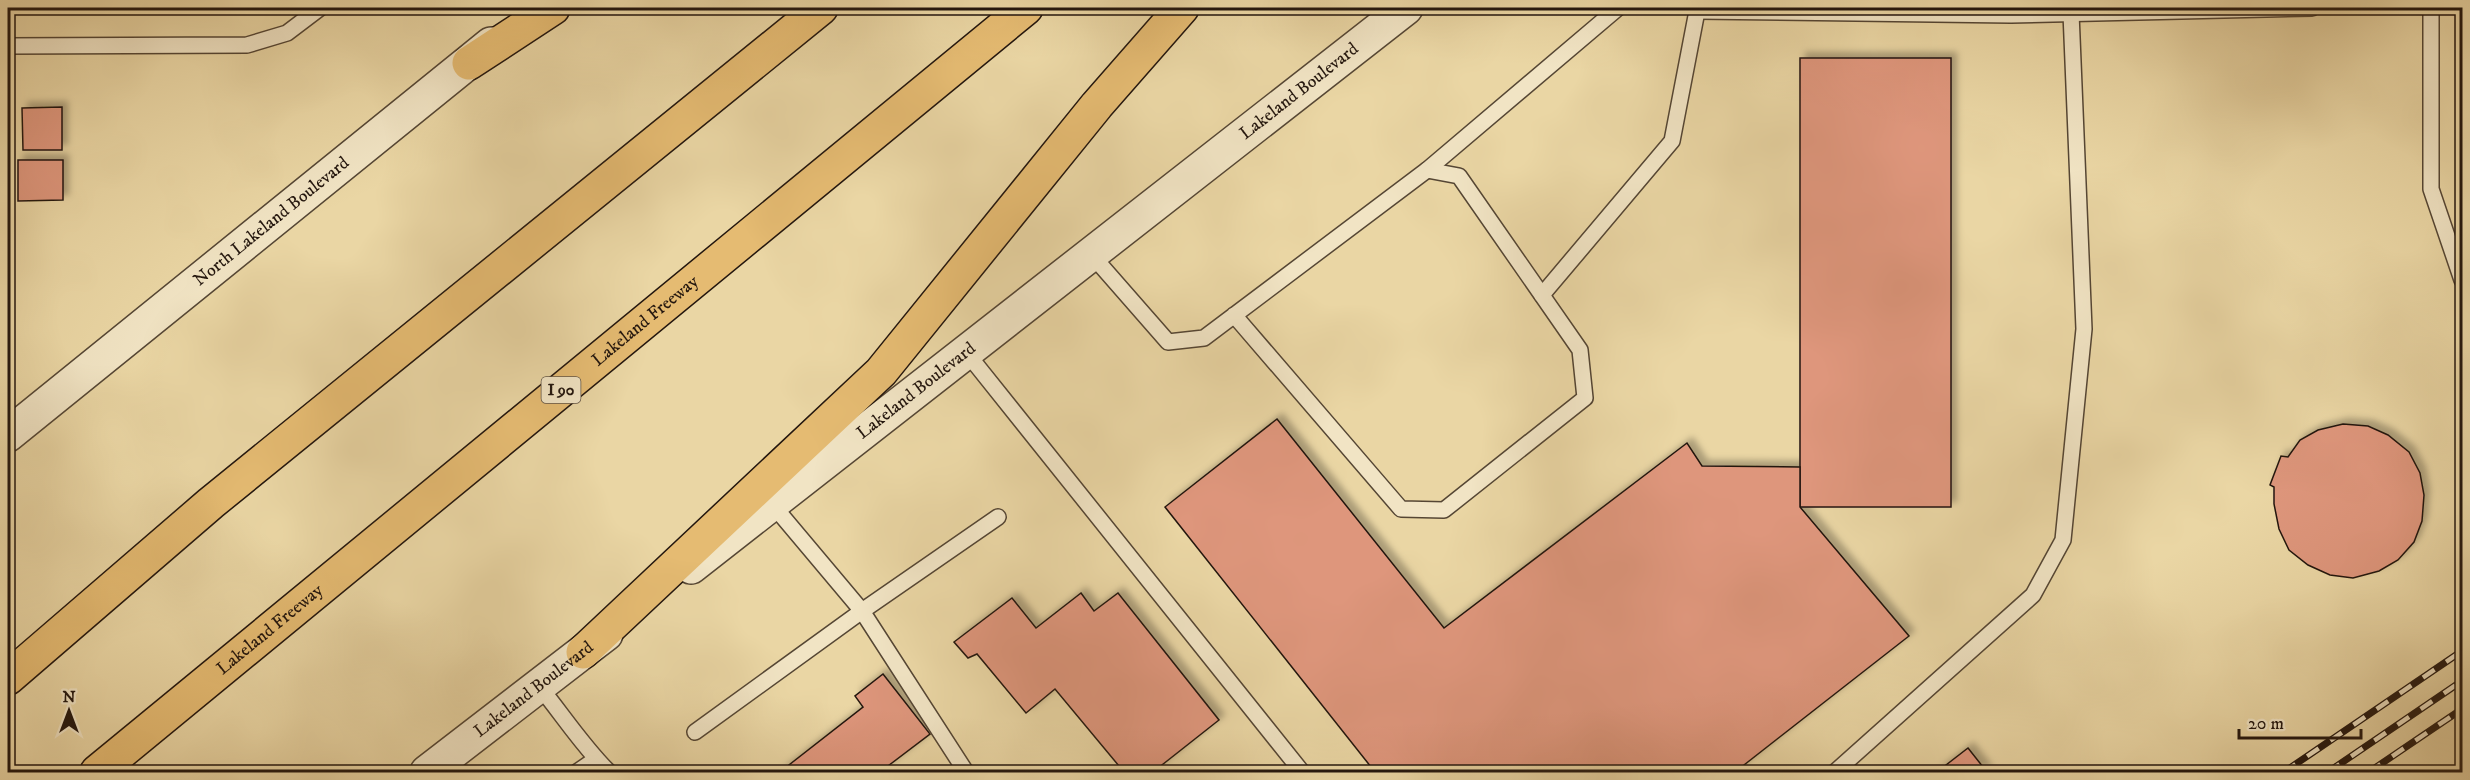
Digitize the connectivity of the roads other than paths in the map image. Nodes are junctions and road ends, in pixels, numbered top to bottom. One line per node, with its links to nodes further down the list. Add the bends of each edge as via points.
1 (320, 8): 13 (lane, via 287,33 247,45)
2 (533, 8): 14 (street, North Lakeland Boulevard)
3 (553, 8): 14 (highway)
4 (822, 8): 26 (highway, via 210,503)
5 (1026, 8): 30 (highway, Lakeland Freeway / I 90)
6 (1182, 8): 25 (highway, via 1097,105 881,372)
7 (1406, 8): 16 (street, Lakeland Boulevard)
8 (1618, 8): 15 (lane)
9 (2312, 8): 12 (lane)
10 (2431, 8): 17 (lane, via 2431,189)
11 (1695, 9): 12 (lane); 18 (lane, via 1672,141)
12 (2069, 10): 36 (lane, via 2084,329 2063,540 2033,595)
13 (8, 46)
14 (469, 63): 21 (street, North Lakeland Boulevard)
15 (1428, 170): 18 (lane, via 1459,176); 19 (lane)
16 (1091, 254): 19 (lane, via 1168,342 1204,338); 20 (street, Lakeland Boulevard)
17 (2463, 279)
18 (1542, 295): 19 (lane, via 1580,350 1585,398 1444,510 1401,509)
19 (1234, 315)
20 (966, 352): 22 (street, Lakeland Boulevard); 35 (lane)
21 (8, 435)
22 (772, 504): 24 (lane); 25 (street, Lakeland Boulevard)
23 (998, 517): 24 (lane)
24 (862, 611): 28 (lane); 34 (lane)
25 (583, 652): 27 (street, Lakeland Boulevard)
26 (8, 678)
27 (539, 686): 29 (lane); 31 (street, Lakeland Boulevard)
28 (695, 732)
29 (596, 759): 32 (lane); 33 (lane)
30 (97, 772)
31 (427, 772)
32 (577, 772)
33 (609, 772)
34 (966, 772)
35 (1302, 772)
36 (1835, 772)

